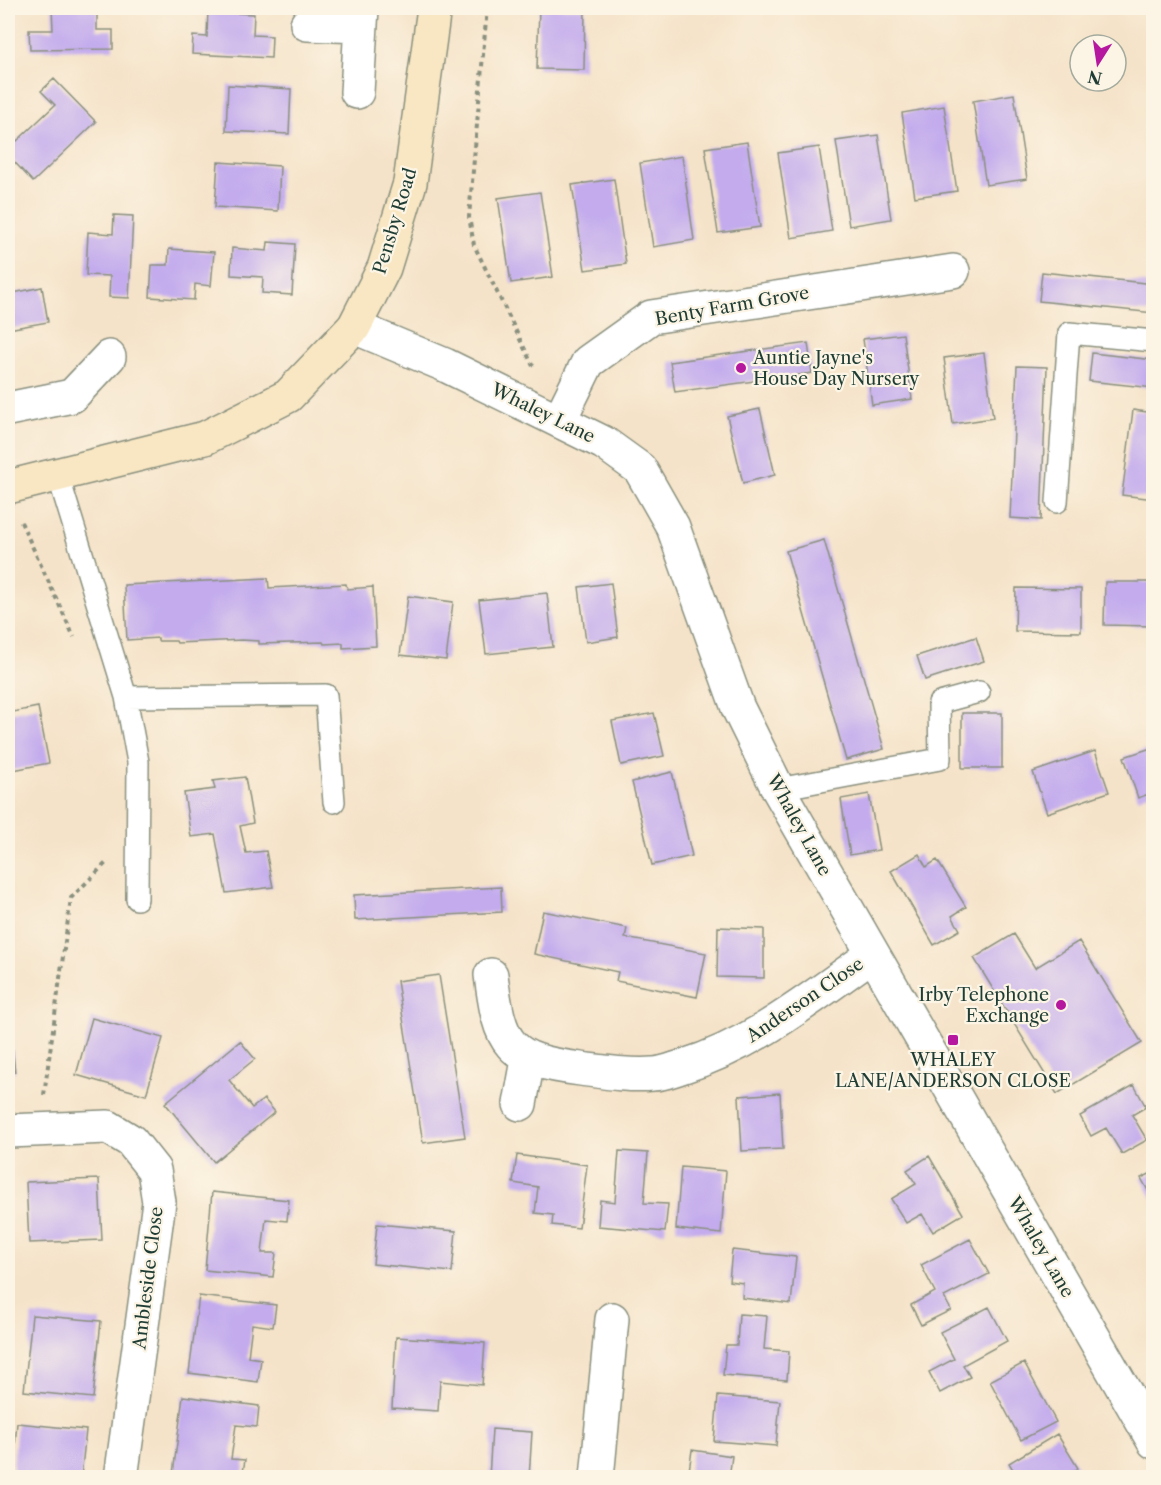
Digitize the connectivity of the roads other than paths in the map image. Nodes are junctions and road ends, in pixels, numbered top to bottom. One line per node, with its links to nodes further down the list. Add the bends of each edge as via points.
1 (434, 8): 6 (main road, Pensby Road, via 410,183 384,268)
2 (362, 17): 3 (street); 4 (street)
3 (308, 24)
4 (357, 92)
5 (953, 271): 10 (street, Benty Farm Grove, via 651,317 588,362)
6 (354, 327): 10 (street, Whaley Lane, via 445,365); 11 (main road, Pensby Road, via 288,396 205,438)
7 (1154, 341): 13 (lane, via 1069,333)
8 (109, 357): 9 (street, via 72,396)
9 (8, 409)
10 (559, 421): 16 (street, Whaley Lane, via 604,443 640,469 673,527 738,708)
11 (58, 474): 12 (main road, Pensby Road); 15 (lane)
12 (9, 487)
13 (1057, 502)
14 (979, 692): 16 (lane, via 939,703 940,759)
15 (126, 697): 17 (lane, via 326,695); 18 (lane, via 138,762)
16 (778, 789): 19 (street, Whaley Lane)
17 (334, 802)
18 (137, 899)
19 (872, 955): 21 (street, Anderson Close, via 758,1034 656,1075 615,1074); 25 (street, Whaley Lane)
20 (491, 975): 21 (street, via 496,1018 508,1043)
21 (528, 1060): 22 (street)
22 (520, 1104)
23 (23, 1130): 26 (street, Ambleside Close, via 108,1127 131,1141 154,1170 159,1202)
24 (612, 1318): 27 (street)
25 (1154, 1442)
26 (121, 1478)
27 (597, 1478)

